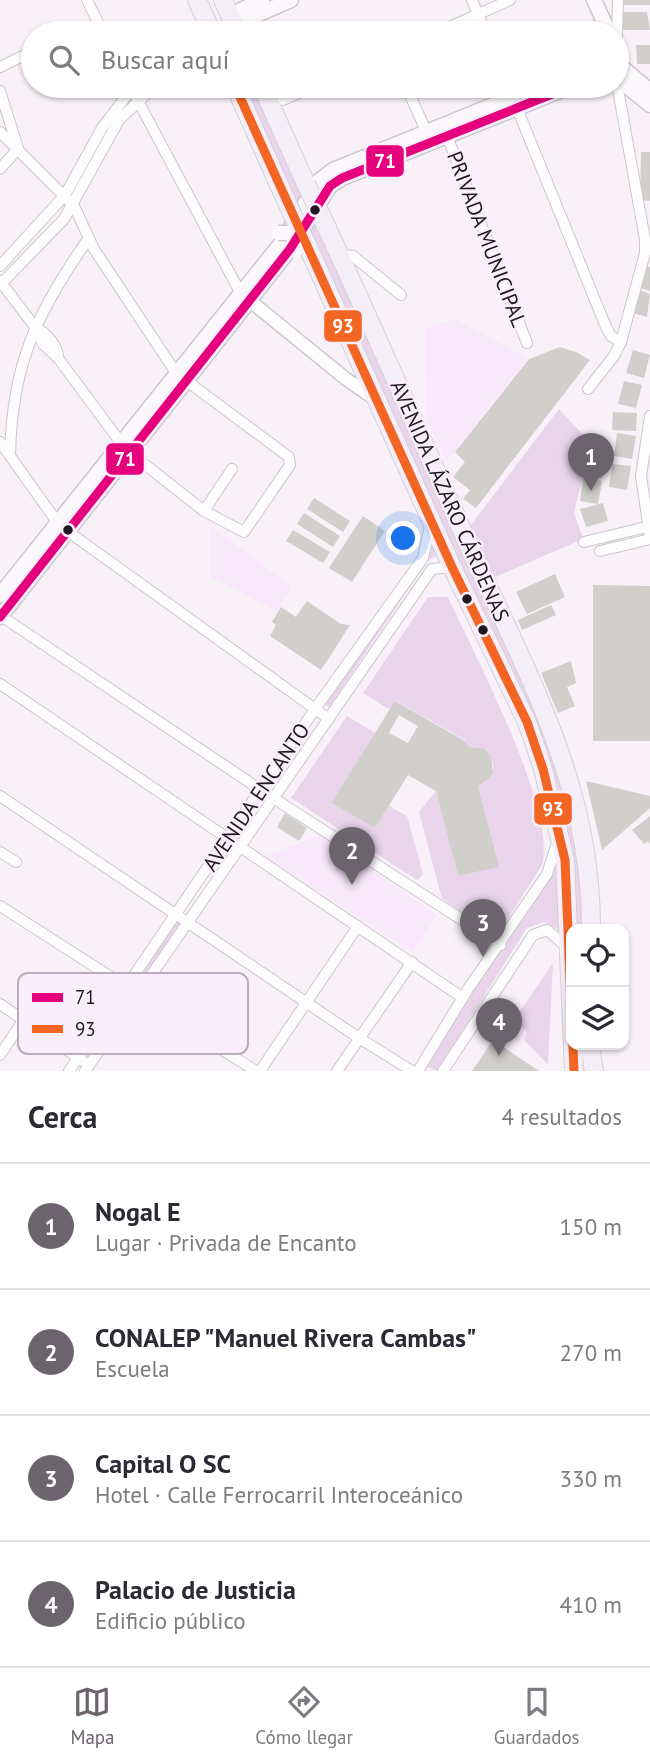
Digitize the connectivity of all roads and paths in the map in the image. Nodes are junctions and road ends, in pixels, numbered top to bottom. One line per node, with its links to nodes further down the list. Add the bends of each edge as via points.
1 (87, 0): 11 (street)
2 (197, 0): 12 (highway)
3 (262, 0): 10 (main road)
4 (290, 0): 10 (main road)
5 (472, 0): 9 (street)
6 (510, 0): 9 (street)
7 (594, 0): 15 (main road)
8 (618, 0): 16 (street)
9 (478, 16): 13 (street); 14 (street)
10 (231, 18)
11 (97, 21)
12 (205, 21)
13 (466, 21)
14 (480, 21)
15 (604, 21)
16 (617, 21)
17 (21, 57): 18 (street)
18 (0, 67)
19 (629, 73): 22 (main road)
20 (629, 88): 35 (main road)
21 (0, 91): 39 (street)
22 (650, 91)
23 (124, 98): 42 (street)
24 (140, 98): 33 (street)
25 (240, 98): 45 (highway, AVENIDA LÁZARO CÁRDENAS, bridge, via 288,205)
26 (269, 98): 41 (highway, AVENIDA LÁZARO CÁRDENAS)
27 (288, 98): 34 (street)
28 (411, 98): 37 (street)
29 (510, 98): 37 (main road)
30 (510, 98): 38 (main road)
31 (512, 98): 53 (street, via 606,327)
32 (620, 98): 53 (street, via 645,239)
33 (137, 100): 43 (street, via 119,120); 50 (street)
34 (283, 100)
35 (650, 105)
36 (0, 132): 39 (street)
37 (427, 133): 41 (main road, via 334,170)
38 (447, 136): 41 (main road); 52 (street, PRIVADA MUNICIPAL)
39 (18, 149): 40 (street); 42 (street)
40 (0, 169)
41 (317, 186): 46 (highway, AVENIDA LÁZARO CÁRDENAS, bridge, via 327,228); 50 (main road)
42 (65, 195): 43 (street); 47 (street)
43 (74, 206): 44 (street); 48 (street)
44 (88, 239): 51 (street); 55 (street)
45 (302, 249): 50 (main road, via 262,292); 50 (main road, bridge, via 292,236 278,233 251,269); 54 (highway, AVENIDA LÁZARO CÁRDENAS)
46 (340, 255): 49 (street, via 353,256); 90 (highway, AVENIDA LÁZARO CÁRDENAS, via 548,718 584,831)
47 (0, 265)
48 (1, 283): 51 (street)
49 (401, 295)
50 (245, 297): 55 (main road); 56 (street)
51 (34, 327): 62 (street); 63 (street, via 12,402)
52 (527, 342)
53 (621, 342): 57 (street)
54 (363, 371): 56 (street); 58 (highway, AVENIDA LÁZARO CÁRDENAS)
55 (180, 377): 62 (main road); 65 (street, via 291,461 244,532)
56 (346, 379): 58 (street)
57 (588, 389)
58 (375, 399): 66 (highway, AVENIDA LÁZARO CÁRDENAS)
59 (650, 416): 61 (street)
60 (0, 431): 63 (street)
61 (648, 431): 68 (street, via 641,476)
62 (125, 447): 65 (street); 67 (main road)
63 (9, 450): 67 (street)
64 (232, 469): 65 (street)
65 (204, 511)
66 (430, 519): 72 (highway, AVENIDA LÁZARO CÁRDENAS); 76 (street, AVENIDA ENCANTO, via 423,558)
67 (61, 526): 73 (main road); 74 (main road); 76 (street)
68 (649, 526): 69 (street); 70 (street)
69 (650, 538): 71 (street)
70 (584, 542)
71 (600, 551)
72 (452, 568): 77 (street, AVENIDA ENCANTO, via 432,569); 81 (highway, AVENIDA LÁZARO CÁRDENAS, via 527,722)
73 (0, 595)
74 (1, 617): 78 (street)
75 (0, 684): 82 (street)
76 (315, 709): 77 (street); 78 (street, AVENIDA ENCANTO)
77 (329, 719): 80 (street, AVENIDA ENCANTO)
78 (261, 790): 80 (street); 82 (street, AVENIDA ENCANTO)
79 (0, 796): 87 (street)
80 (276, 799): 83 (street, AVENIDA ENCANTO); 92 (street)
81 (559, 832): 89 (highway, AVENIDA LÁZARO CÁRDENAS); 92 (street, via 547,874)
82 (228, 837): 83 (street); 87 (street, AVENIDA ENCANTO)
83 (243, 847): 88 (street, AVENIDA ENCANTO); 91 (street)
84 (0, 852): 85 (street)
85 (16, 862)
86 (0, 906): 95 (street)
87 (176, 914): 88 (street); 96 (street, AVENIDA ENCANTO)
88 (189, 923): 97 (street, AVENIDA ENCANTO); 99 (street)
89 (569, 924)
90 (591, 924)
91 (358, 926): 94 (street); 99 (street)
92 (501, 944): 98 (street)
93 (566, 947): 118 (street, via 547,930 533,934)
94 (412, 962): 98 (street); 103 (street)
95 (105, 973)
96 (134, 973)
97 (153, 973)
98 (463, 998): 114 (street)
99 (306, 1001): 103 (street); 116 (street)
100 (0, 1004): 101 (street)
101 (18, 1015)
102 (18, 1028): 111 (street)
103 (359, 1038): 114 (street); 117 (street)
104 (570, 1050): 119 (highway)
105 (572, 1050): 120 (highway, AVENIDA LÁZARO CÁRDENAS)
106 (590, 1050): 121 (highway)
107 (591, 1050): 122 (highway)
108 (76, 1054): 112 (street)
109 (98, 1054): 113 (street, AVENIDA ENCANTO)
110 (230, 1054): 116 (street)
111 (0, 1055)
112 (79, 1056): 113 (street); 115 (street, AVENIDA ENCANTO)
113 (88, 1069)
114 (419, 1070)
115 (69, 1071)
116 (258, 1071)
117 (337, 1071)
118 (443, 1071)
119 (566, 1071)
120 (574, 1071)
121 (588, 1071)
122 (594, 1071)

